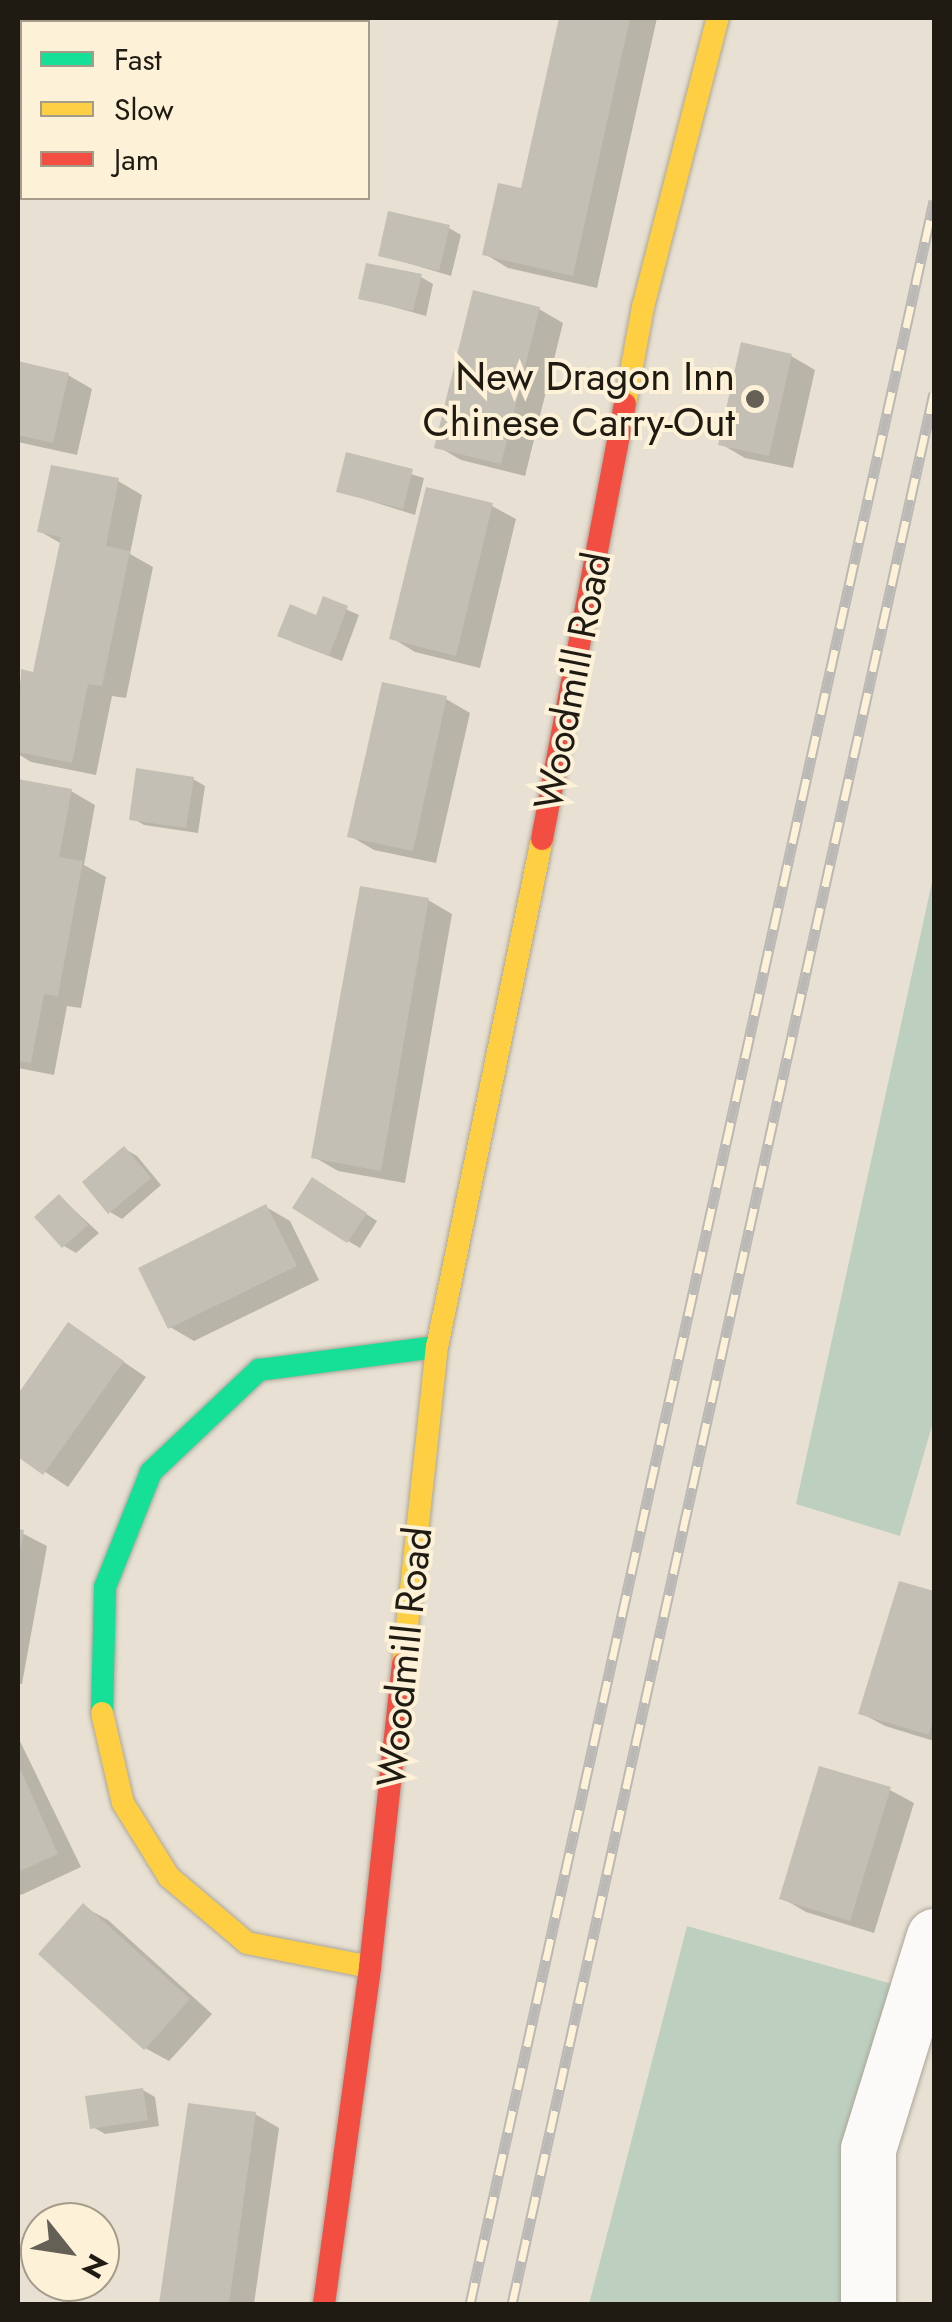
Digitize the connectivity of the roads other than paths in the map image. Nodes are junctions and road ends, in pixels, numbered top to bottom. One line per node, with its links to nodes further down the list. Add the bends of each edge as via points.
1 (718, 18): 2 (street, Woodmill Road, via 643,306)
2 (438, 1347): 4 (street, Woodmill Road); 4 (street, via 259,1370 152,1472 105,1587 102,1712 123,1803 169,1877 247,1943)
3 (934, 1936): 6 (street, via 868,2149)
4 (370, 1967): 5 (street, Woodmill Road)
5 (324, 2304)
6 (868, 2304)

